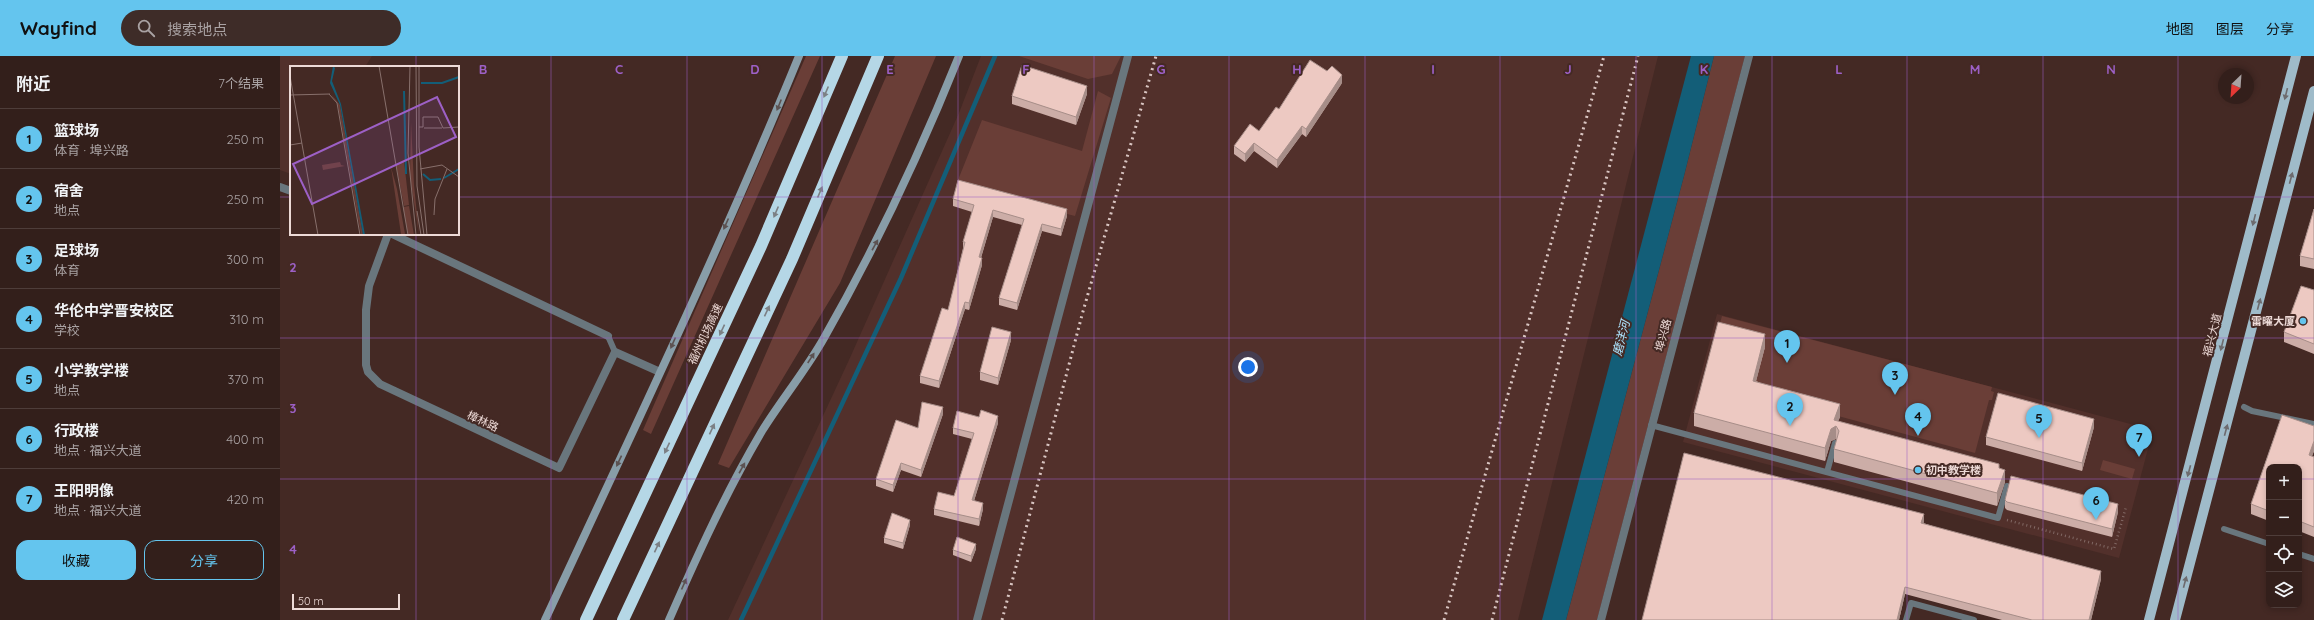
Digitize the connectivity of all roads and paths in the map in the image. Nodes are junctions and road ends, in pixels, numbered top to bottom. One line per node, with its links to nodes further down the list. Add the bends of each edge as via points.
1 (799, 56): 15 (main road, one-way to 15, via 767,135)
2 (842, 56): 29 (highway, 福州机场高速, one-way to 29, via 761,246)
3 (878, 56): 30 (highway, one-way to 3, via 792,259)
4 (959, 56): 31 (main road, one-way to 4, via 707,532 759,438 823,340 879,238 927,135)
5 (1128, 56): 32 (street)
6 (1749, 56): 18 (street, 埠兴路)
7 (2296, 56): 36 (main road, 福兴大道, one-way to 36)
8 (2314, 91): 37 (main road, one-way to 8)
9 (280, 187): 10 (street)
10 (290, 192)
11 (388, 235): 14 (street, 樟林路, via 369,286 366,310 366,365 368,372 380,384 559,468)
12 (394, 235): 13 (street)
13 (608, 336): 14 (lane)
14 (615, 352): 15 (street)
15 (660, 372): 28 (main road, one-way to 28)
16 (2244, 407): 17 (lane)
17 (2314, 424)
18 (1651, 425): 20 (lane); 33 (street, 埠兴路)
19 (1835, 443): 20 (lane)
20 (1827, 472): 23 (lane)
21 (2007, 486): 23 (lane)
22 (2126, 507): 23 (path, via 2114,549)
23 (1998, 518)
24 (2224, 529): 25 (lane)
25 (2266, 543)
26 (2302, 555): 27 (lane)
27 (2314, 559)
28 (545, 620)
29 (586, 620)
30 (623, 620)
31 (669, 620)
32 (977, 620)
33 (1600, 620)
34 (1906, 620): 35 (lane, via 1911,603)
35 (1974, 620)
36 (2149, 620)
37 (2175, 620)

